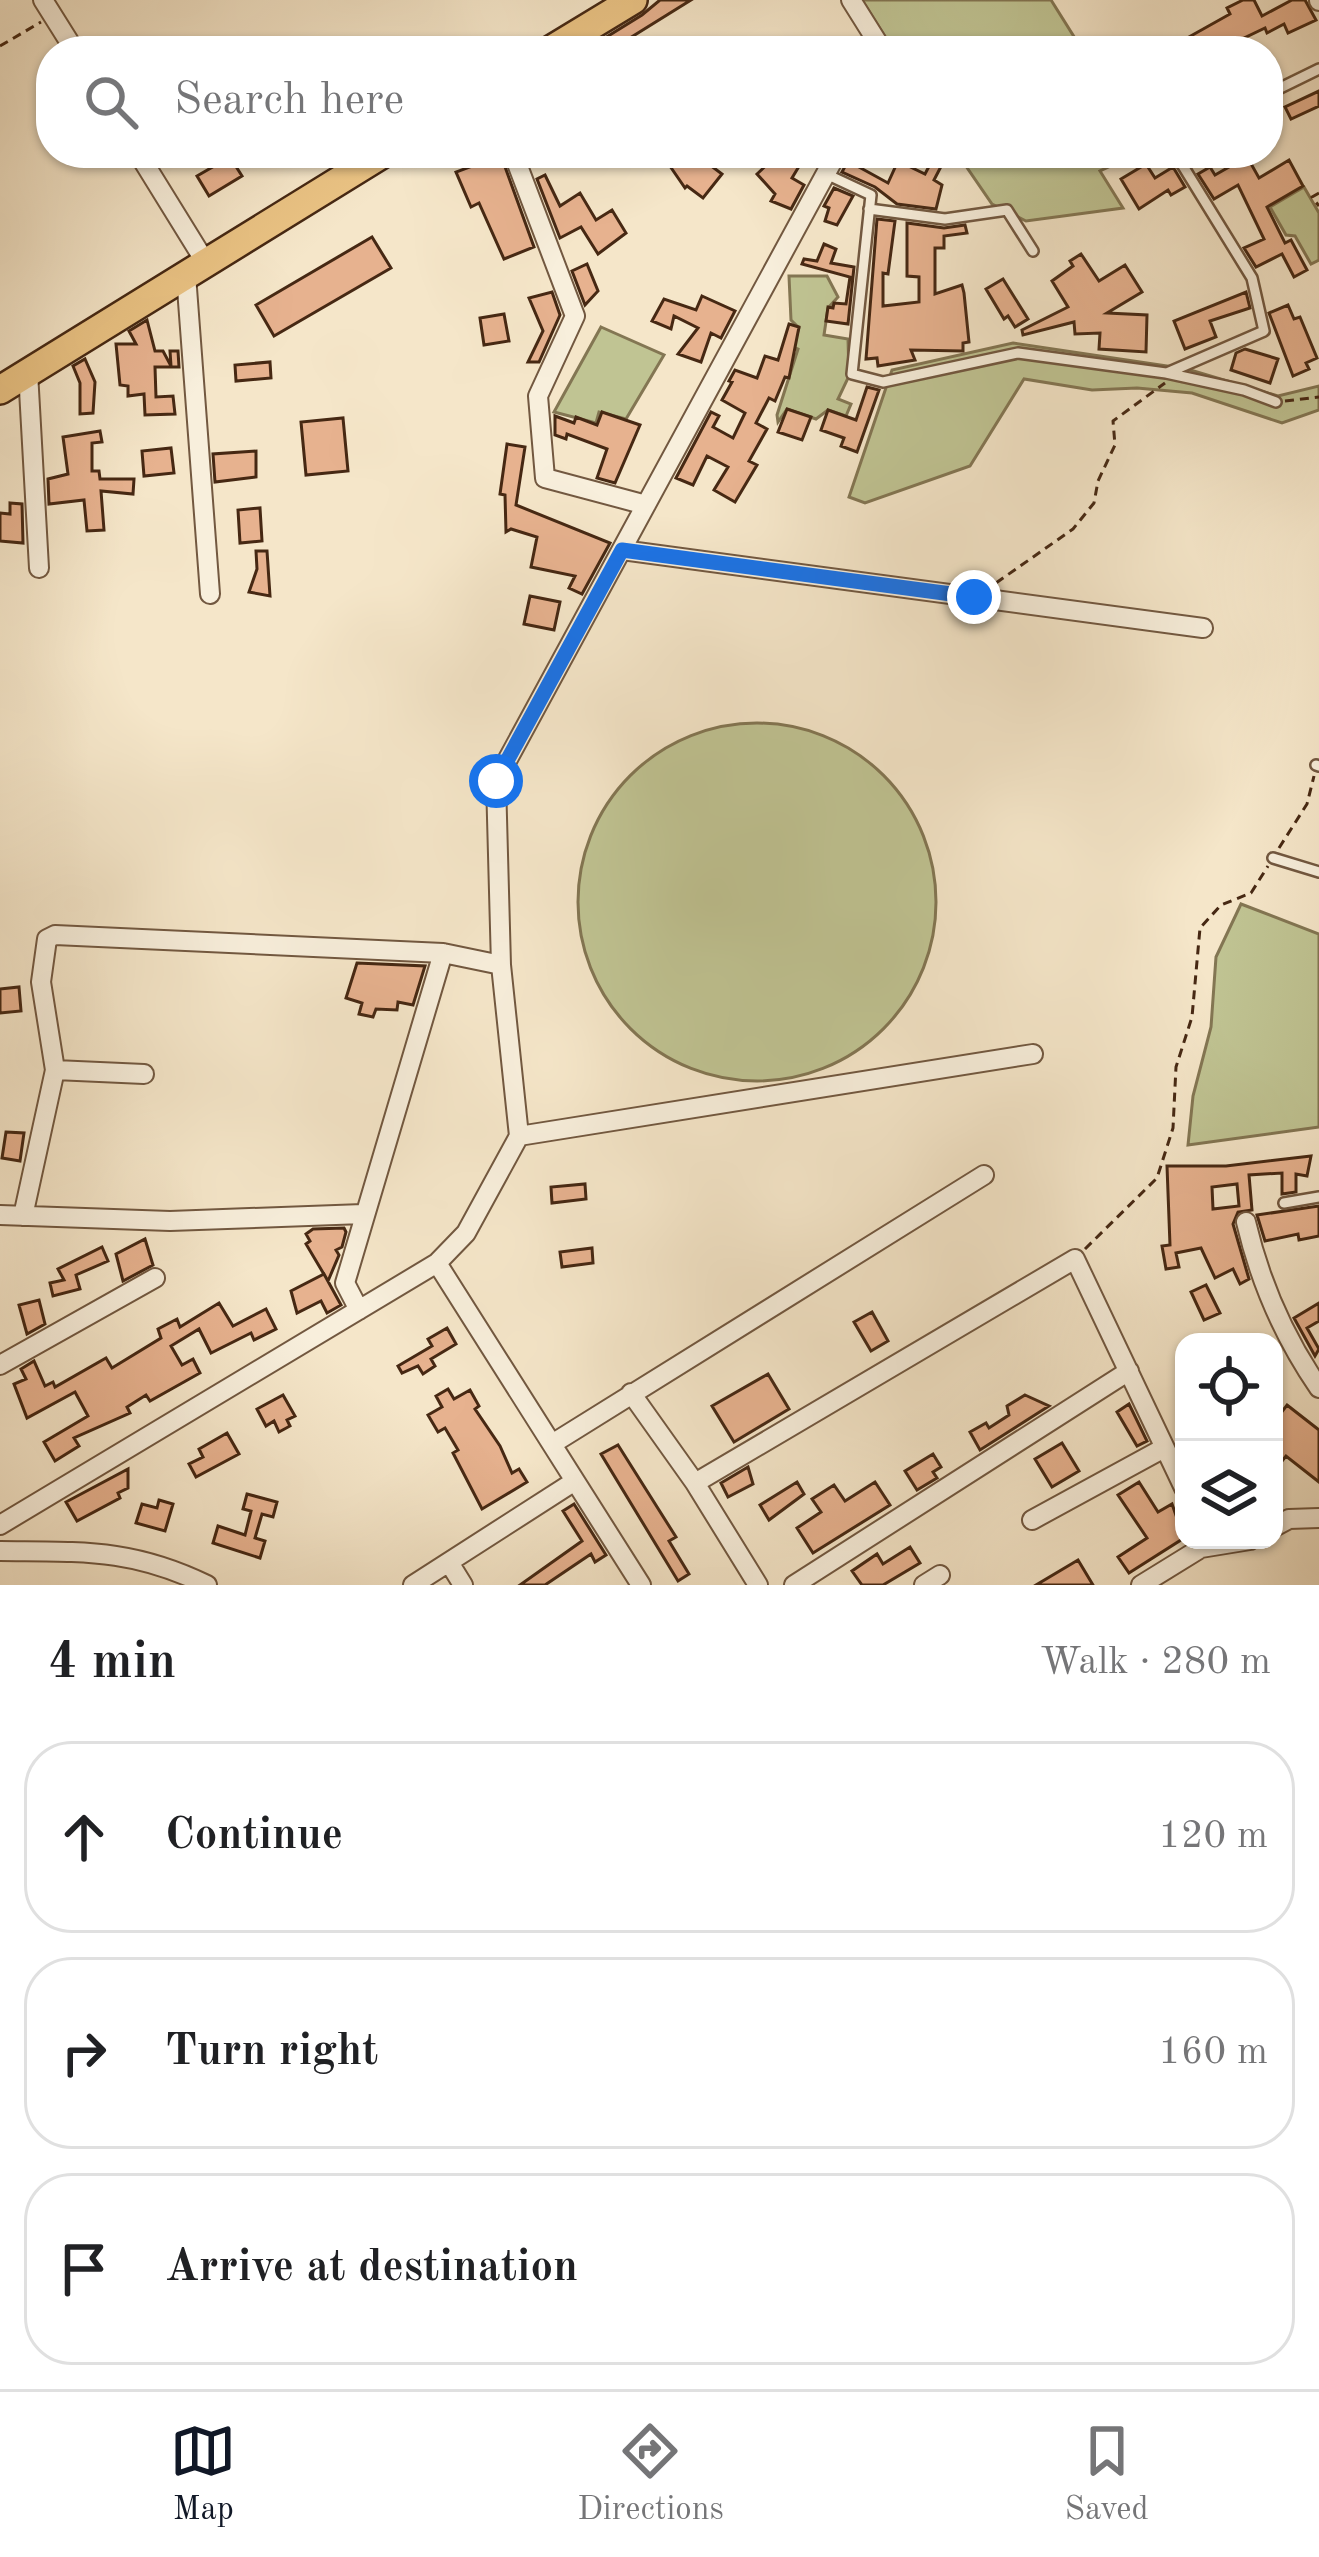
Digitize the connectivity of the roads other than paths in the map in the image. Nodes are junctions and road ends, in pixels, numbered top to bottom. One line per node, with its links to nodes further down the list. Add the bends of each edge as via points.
1 (633, 0): 5 (main road)
2 (851, 0): 6 (street)
3 (48, 8): 4 (street)
4 (66, 36)
5 (574, 36)
6 (874, 36)
7 (1319, 69): 8 (lane)
8 (1283, 87)
9 (146, 168): 17 (street)
10 (359, 168): 17 (main road)
11 (519, 168): 22 (street, via 575,316 538,395 545,478)
12 (829, 168): 14 (street)
13 (1183, 168): 19 (lane, via 1252,278 1264,331)
14 (826, 173): 15 (lane, via 871,195); 22 (street)
15 (869, 209): 16 (lane, via 945,218 1007,210); 19 (lane, via 852,374 883,382 1018,353)
16 (1033, 250)
17 (196, 269): 18 (main road); 25 (street)
18 (28, 372): 20 (main road); 24 (street)
19 (1171, 374): 21 (lane)
20 (0, 390)
21 (1276, 402)
22 (646, 505): 23 (street)
23 (622, 550): 26 (street); 30 (street, via 496,781)
24 (39, 568)
25 (210, 594)
26 (1203, 628)
27 (1273, 857): 28 (lane)
28 (1319, 872)
29 (443, 952): 30 (street); 32 (street, via 55,935 45,942 41,982); 38 (street)
30 (501, 965): 34 (street)
31 (1033, 1054): 34 (street)
32 (56, 1070): 33 (street); 40 (street)
33 (144, 1074)
34 (518, 1136): 42 (street, via 466,1233)
35 (984, 1175): 48 (street)
36 (1319, 1197): 37 (lane)
37 (1285, 1203)
38 (363, 1214): 40 (street); 44 (street, via 345,1283)
39 (0, 1215): 40 (street)
40 (23, 1216)
41 (1246, 1222): 47 (street, via 1258,1274)
42 (437, 1263): 44 (street); 49 (street)
43 (155, 1277): 45 (street)
44 (359, 1310): 57 (street)
45 (0, 1365)
46 (1129, 1371): 50 (street); 53 (street, via 1075,1258); 66 (street)
47 (1319, 1388)
48 (631, 1394): 49 (street); 53 (street)
49 (552, 1444): 52 (street)
50 (1164, 1448): 51 (street); 55 (street)
51 (1175, 1470)
52 (575, 1480): 60 (street); 64 (street)
53 (695, 1483): 65 (street)
54 (1319, 1518): 56 (street)
55 (1032, 1520)
56 (1283, 1522)
57 (0, 1525)
58 (1199, 1549): 67 (street)
59 (0, 1551): 61 (street, via 116,1553)
60 (450, 1564): 62 (street); 63 (street)
61 (207, 1585)
62 (413, 1585)
63 (463, 1585)
64 (641, 1585)
65 (758, 1585)
66 (794, 1585)
67 (1141, 1585)

